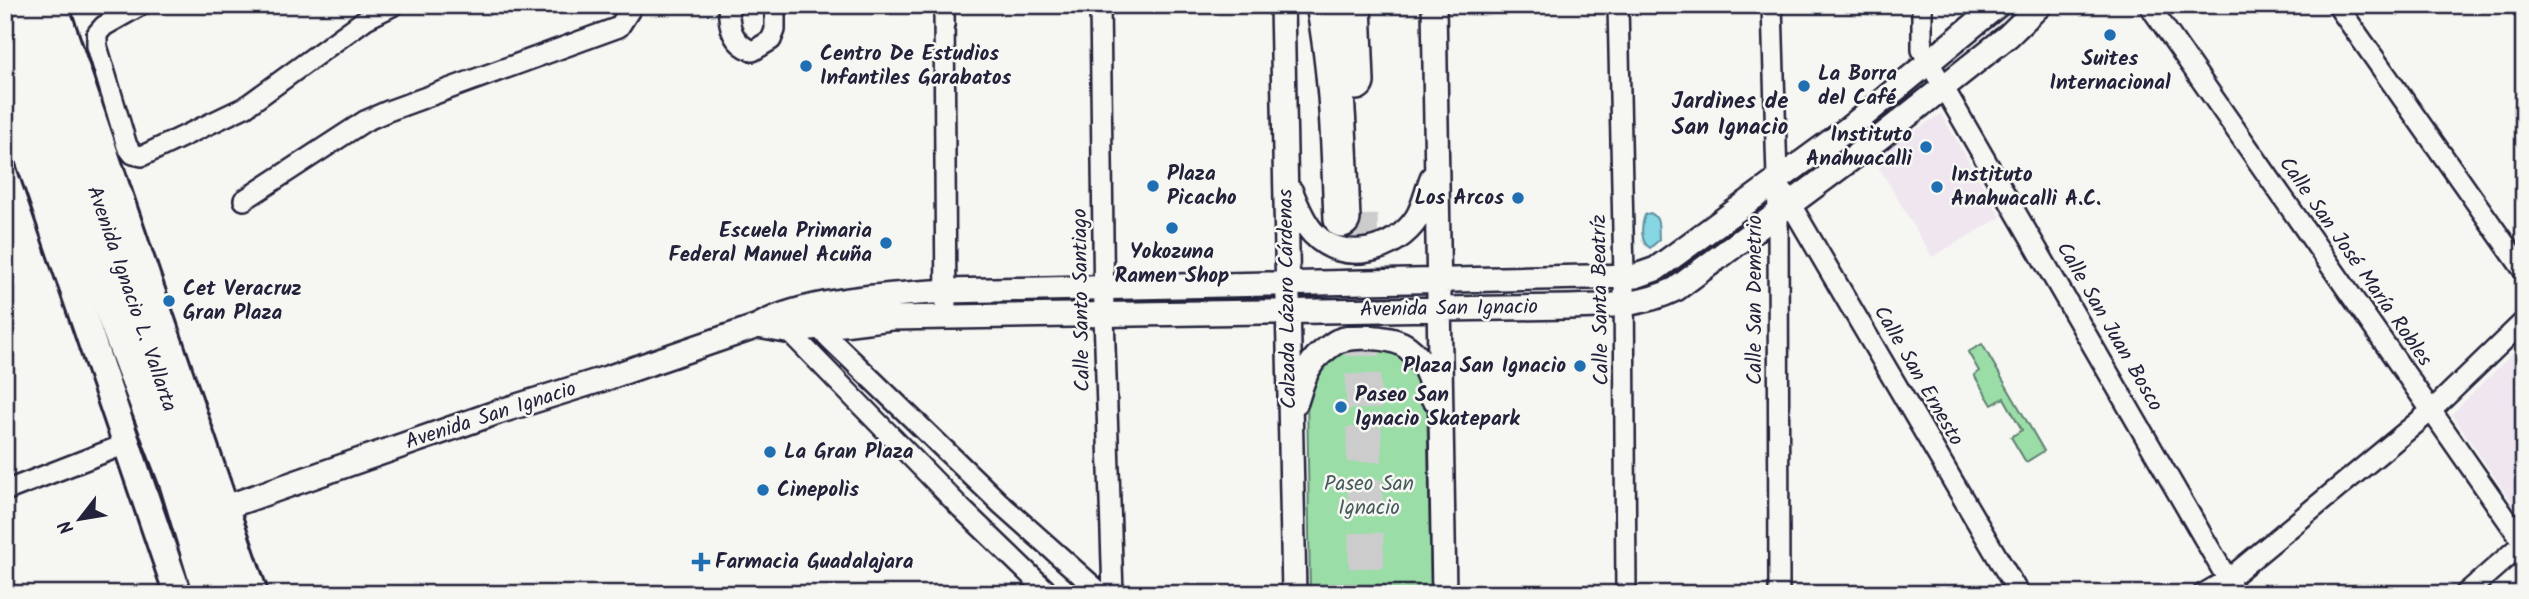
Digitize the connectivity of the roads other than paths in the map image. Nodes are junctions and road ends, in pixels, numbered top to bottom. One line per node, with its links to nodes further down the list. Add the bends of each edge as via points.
1 (29, 5): 31 (main road, Avenida Ignacio L. Vallarta)
2 (54, 5): 58 (main road, Avenida Ignacio L. Vallarta)
3 (141, 5): 24 (street, via 104,26 97,34 97,46 127,146 142,156 245,107)
4 (394, 5): 24 (street)
5 (633, 5): 34 (street, via 619,27 365,121)
6 (728, 5): 7 (street, via 734,38 753,51 772,40)
7 (775, 5)
8 (943, 5): 41 (street)
9 (1100, 5): 40 (street, Calle Santo Santiago)
10 (1282, 5): 32 (street, Calzada Lázaro Cárdenas)
11 (1324, 5): 12 (highway, via 1351,217)
12 (1353, 5)
13 (1434, 5): 30 (street)
14 (1618, 5): 37 (street, Calle Santa Beatríz)
15 (1772, 5): 33 (street, Calle San Demetrio)
16 (1922, 5): 27 (street, Calle San Juan Bosco, via 1922,50)
17 (1998, 5): 27 (street, Avenida San Ignacio)
18 (2040, 5): 26 (street, Avenida San Ignacio)
19 (2049, 5): 26 (street)
20 (2149, 5): 51 (street, Calle San José María Robles)
21 (2337, 5): 36 (street)
22 (2519, 5): 23 (street)
23 (2524, 10)
24 (362, 12)
25 (5, 20): 31 (main road, Avenida Ignacio L. Vallarta)
26 (2008, 36): 28 (street, Avenida San Ignacio)
27 (1930, 63): 28 (street, Calle San Juan Bosco); 33 (street, Avenida San Ignacio)
28 (1944, 87): 35 (street, Avenida San Ignacio); 61 (street, Calle San Juan Bosco)
29 (5, 88): 53 (main road)
30 (1437, 165): 32 (street, via 1418,218 1399,238 1376,249 1353,252 1314,235); 38 (street)
31 (71, 169): 54 (main road, Avenida Ignacio L. Vallarta); 58 (main road, Avenida Ignacio L. Vallarta)
32 (1286, 179): 39 (street, Calzada Lázaro Cárdenas)
33 (1777, 182): 35 (street, Calle San Demetrio); 37 (street, Avenida San Ignacio, via 1656,269)
34 (244, 200)
35 (1784, 209): 42 (street, Avenida San Ignacio, via 1676,289); 73 (street, Calle San Demetrio); 74 (street, Calle San Ernesto)
36 (2524, 271)
37 (1624, 276): 38 (street, Avenida San Ignacio); 42 (street, Calle Santa Beatríz)
38 (1440, 279): 39 (street, Avenida San Ignacio); 43 (street)
39 (1288, 282): 40 (street, Avenida San Ignacio); 45 (street, Calzada Lázaro Cárdenas)
40 (1103, 286): 41 (street, Avenida San Ignacio); 46 (street, Calle Santo Santiago)
41 (946, 291): 44 (street, Avenida San Ignacio); 47 (street)
42 (1624, 306): 43 (street, Avenida San Ignacio); 72 (street, Calle Santa Beatríz)
43 (1440, 308): 45 (street, Avenida San Ignacio); 56 (street)
44 (801, 309): 49 (street, Avenida San Ignacio); 50 (street)
45 (1289, 312): 46 (street, Avenida San Ignacio); 52 (street, Calzada Lázaro Cárdenas)
46 (1104, 315): 47 (street, Avenida San Ignacio); 69 (street, Calle Santo Santiago)
47 (946, 317): 50 (street, Avenida San Ignacio)
48 (2524, 321): 51 (street)
49 (773, 324): 50 (street, Avenida San Ignacio); 58 (street, Avenida San Ignacio, via 498,412); 59 (street)
50 (816, 327): 57 (street)
51 (2431, 411): 60 (street, Calle San José María Robles); 61 (street)
52 (1291, 419): 56 (street, via 1304,377 1317,357 1338,341 1385,338 1406,345 1422,363 1432,386 1438,488); 70 (street, Calzada Lázaro Cárdenas)
53 (127, 444): 55 (street); 62 (main road)
54 (175, 482): 63 (main road, via 169,519); 64 (main road, Avenida Ignacio L. Vallarta)
55 (5, 491)
56 (1443, 498): 71 (street)
57 (1002, 505): 59 (street, via 999,521); 68 (street)
58 (217, 513): 65 (main road, Avenida Ignacio L. Vallarta); 66 (main road)
59 (988, 535): 67 (street)
60 (2523, 543): 76 (street)
61 (2232, 587): 75 (street)
62 (178, 594)
63 (192, 594)
64 (209, 594)
65 (231, 594)
66 (253, 594)
67 (1049, 594)
68 (1102, 594)
69 (1113, 594)
70 (1294, 594)
71 (1444, 594)
72 (1626, 594)
73 (1779, 594)
74 (2019, 594)
75 (2203, 594)
76 (2465, 594)

